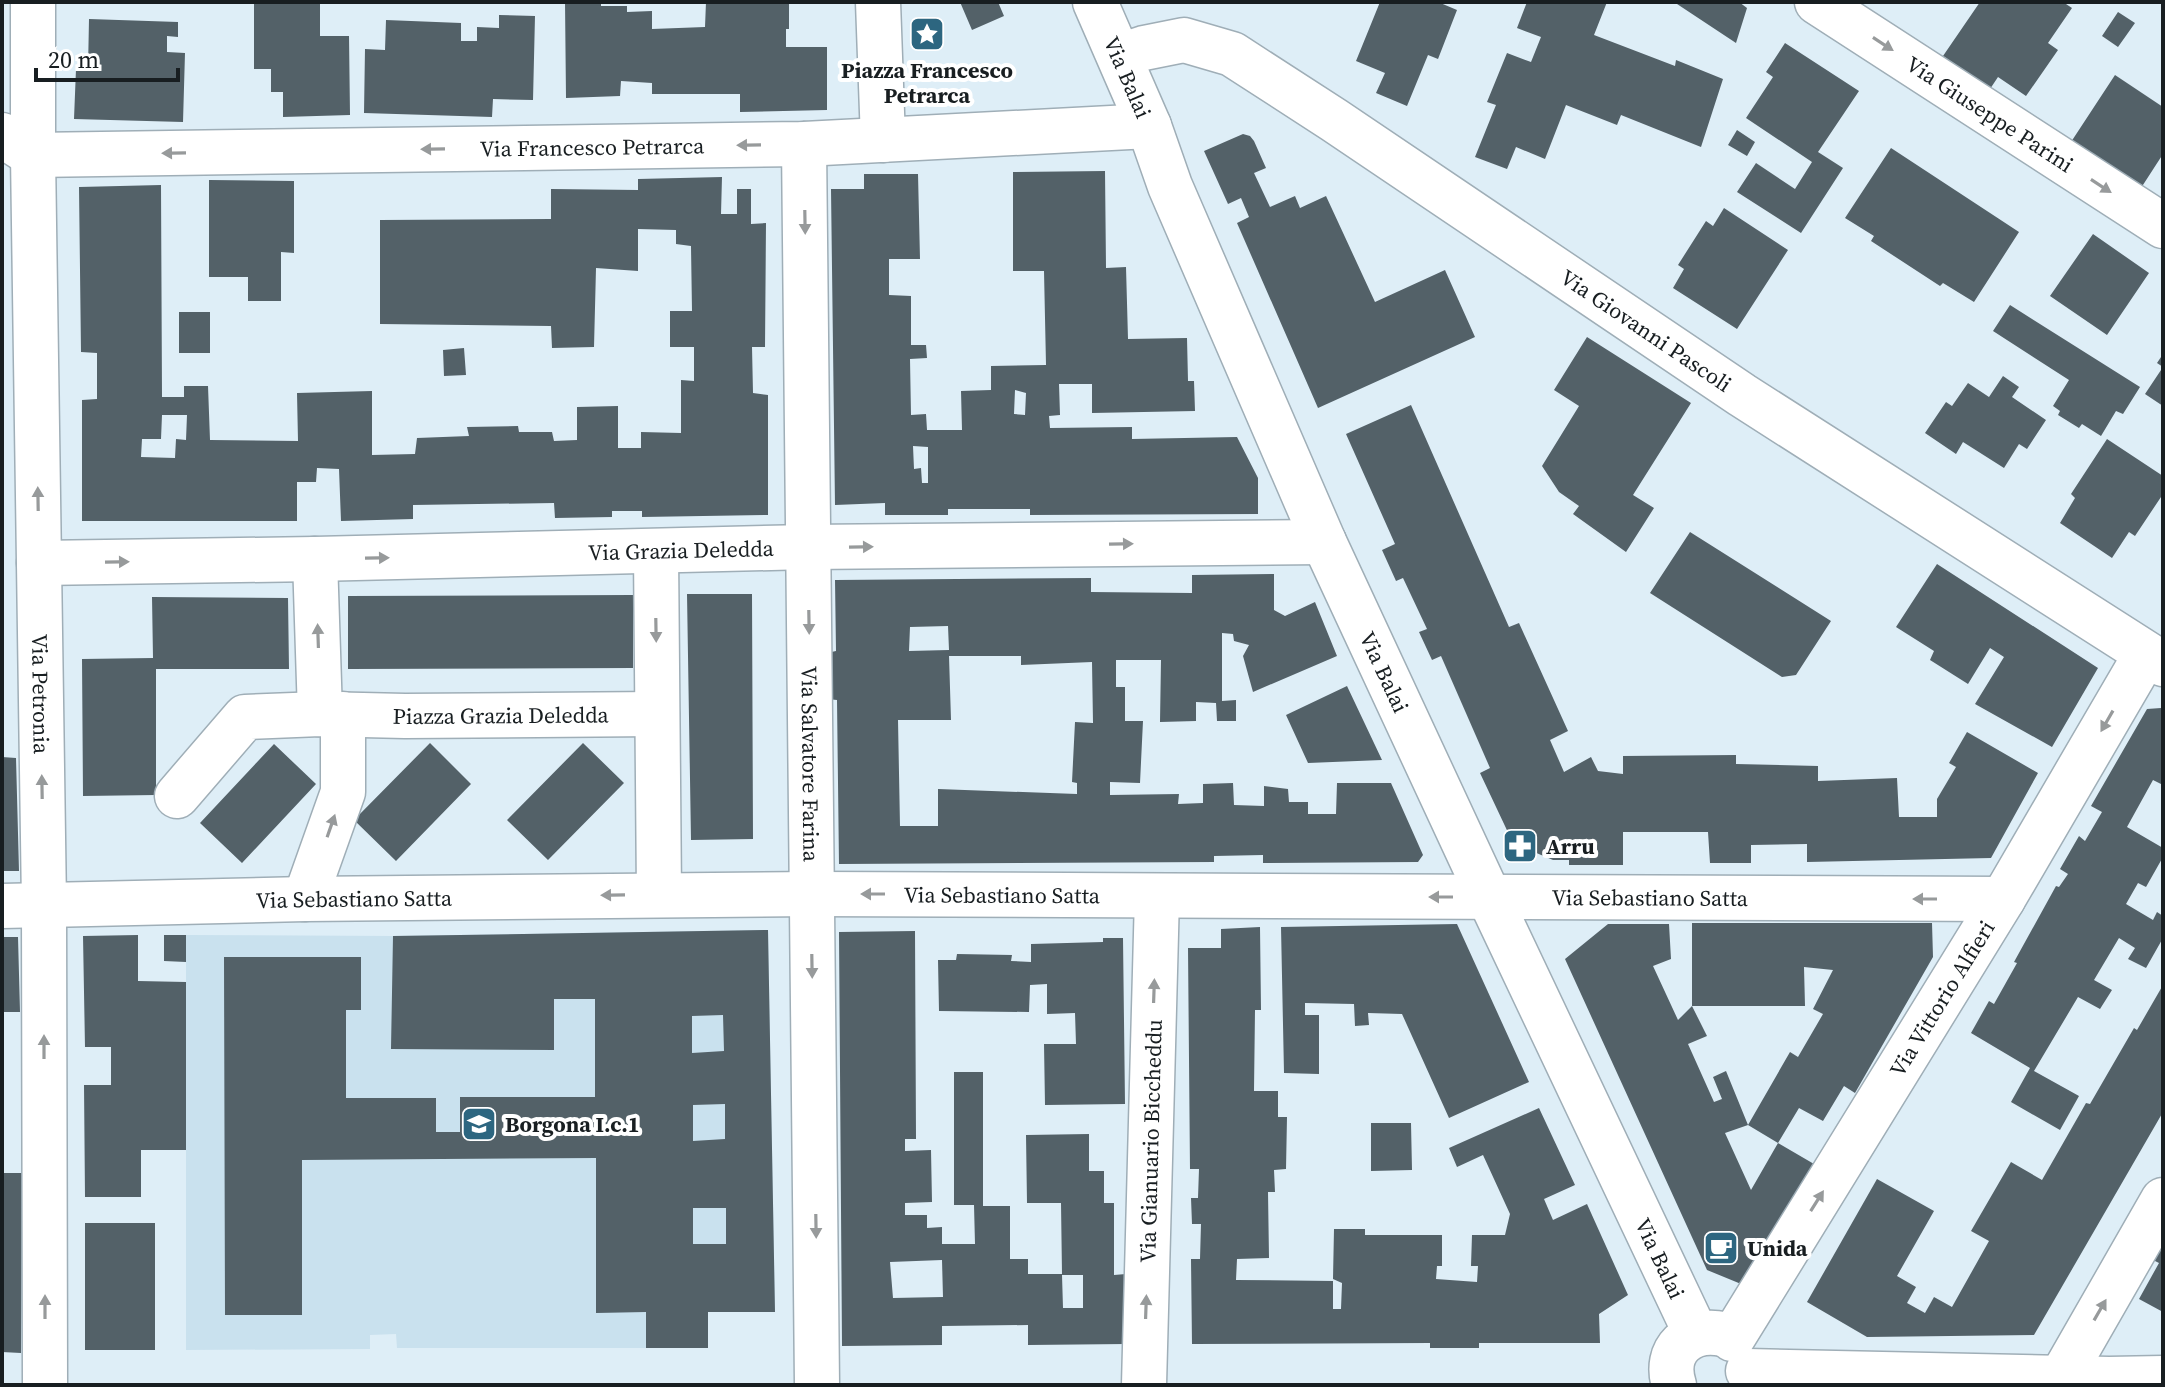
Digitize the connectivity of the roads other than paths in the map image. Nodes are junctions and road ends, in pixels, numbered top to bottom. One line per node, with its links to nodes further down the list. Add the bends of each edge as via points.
1 (33, 2): 9 (street, Via Petronia)
2 (878, 2): 7 (street)
3 (1095, 2): 5 (street, Via Balai)
4 (1817, 2): 10 (street, Via Giuseppe Parini, one-way to 10)
5 (1120, 56): 6 (street, Via Balai); 16 (street, Via Giovanni Pascoli, via 1184,40 1232,54 1742,395)
6 (1149, 126): 7 (street, Via Francesco Petrarca); 11 (street, Via Balai)
7 (883, 140): 8 (street, Via Francesco Petrarca)
8 (804, 144): 9 (street, Via Francesco Petrarca, one-way to 9); 12 (street, Via Salvatore Farina, one-way to 12)
9 (18, 145): 15 (street, Via Petronia, one-way to 9)
10 (2163, 226)
11 (1324, 542): 12 (street, Via Grazia Deledda, one-way to 11); 23 (street, Via Balai)
12 (808, 547): 13 (street, Via Grazia Deledda); 20 (street, Via Salvatore Farina, one-way to 20)
13 (656, 552): 14 (street, Via Grazia Deledda, one-way to 13); 18 (street, one-way to 18)
14 (315, 559): 15 (street, Via Grazia Deledda, one-way to 14); 17 (street, one-way to 14)
15 (39, 563): 26 (street, Via Petronia, one-way to 15)
16 (2155, 659): 25 (street, Via Vittorio Alfieri, one-way to 25)
17 (332, 714): 18 (street, Piazza Grazia Deledda); 19 (street, Piazza Grazia Deledda, via 245,717); 24 (street, one-way to 17, via 343,792)
18 (657, 714): 21 (street)
19 (177, 796)
20 (812, 894): 21 (street, Via Sebastiano Satta); 22 (street, Via Sebastiano Satta, one-way to 20); 33 (street, Via Salvatore Farina, one-way to 33)
21 (659, 895): 24 (street, Via Sebastiano Satta, one-way to 24)
22 (1157, 896): 23 (street, Via Sebastiano Satta, one-way to 22); 34 (street, Via Gianuario Biccheddu, one-way to 22)
23 (1489, 897): 25 (street, Via Sebastiano Satta, one-way to 23); 28 (street, Via Balai)
24 (305, 899): 26 (street, Via Sebastiano Satta)
25 (2003, 899): 28 (street, Via Vittorio Alfieri, one-way to 25)
26 (23, 905): 32 (street, Via Petronia, one-way to 26)
27 (2163, 1200): 29 (street, one-way to 27)
28 (1731, 1357): 29 (street); 35 (street, via 1686,1339 1677,1348 1670,1371)
29 (2061, 1378): 31 (street)
30 (2163, 1378): 31 (street)
31 (2109, 1382)
32 (45, 1385)
33 (817, 1385)
34 (1144, 1385)
35 (1674, 1385)

